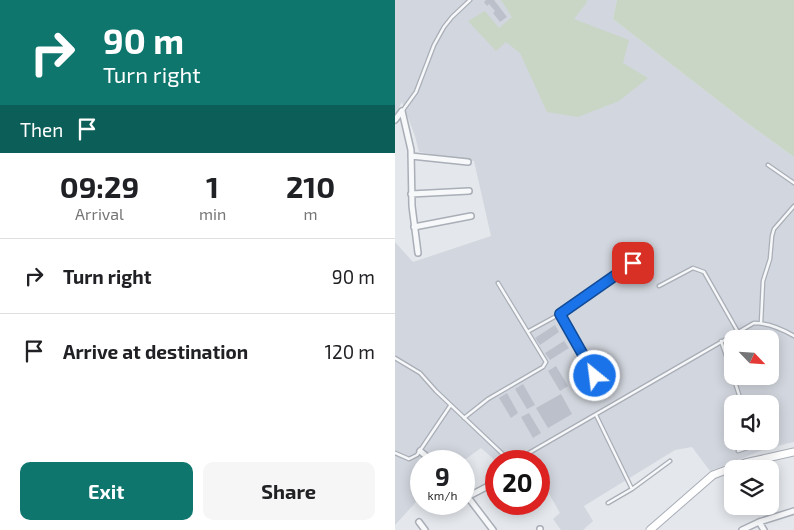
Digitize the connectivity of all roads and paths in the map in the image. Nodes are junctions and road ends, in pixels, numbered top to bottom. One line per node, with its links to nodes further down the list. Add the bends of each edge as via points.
1 (470, 0): 2 (lane, via 444,28 416,92)
2 (402, 111): 3 (street); 4 (street)
3 (395, 120)
4 (411, 156): 5 (street); 9 (street)
5 (469, 162)
6 (768, 165): 7 (lane)
7 (794, 183)
8 (469, 191): 9 (street)
9 (411, 194): 12 (street)
10 (794, 206): 18 (lane, via 774,229 772,236 770,259 763,281)
11 (471, 216): 12 (street)
12 (414, 227): 13 (street)
13 (418, 253)
14 (633, 263): 17 (lane)
15 (498, 283): 21 (lane)
16 (659, 286): 19 (lane, via 693,268 704,272)
17 (560, 314): 21 (lane); 27 (lane)
18 (761, 323): 20 (lane); 22 (lane, via 781,328)
19 (737, 330)
20 (742, 330)
21 (529, 331): 30 (lane, via 546,358 545,365 488,399)
22 (794, 336)
23 (724, 339): 24 (lane)
24 (721, 341): 25 (lane); 29 (lane)
25 (724, 350)
26 (395, 358): 28 (lane, via 420,373)
27 (595, 376)
28 (450, 405): 30 (lane); 31 (lane)
29 (596, 415): 33 (lane); 38 (lane)
30 (464, 418): 32 (lane)
31 (421, 450)
32 (497, 450)
33 (534, 450)
34 (794, 452): 46 (street, via 745,463 713,475)
35 (395, 453): 36 (lane)
36 (410, 459)
37 (670, 461): 38 (lane)
38 (632, 489): 39 (lane)
39 (608, 503)
40 (475, 507): 45 (street)
41 (794, 512): 43 (street)
42 (419, 522): 44 (street)
43 (759, 522): 47 (street); 48 (street)
44 (425, 530)
45 (493, 530)
46 (650, 530)
47 (742, 530)
48 (764, 530)

